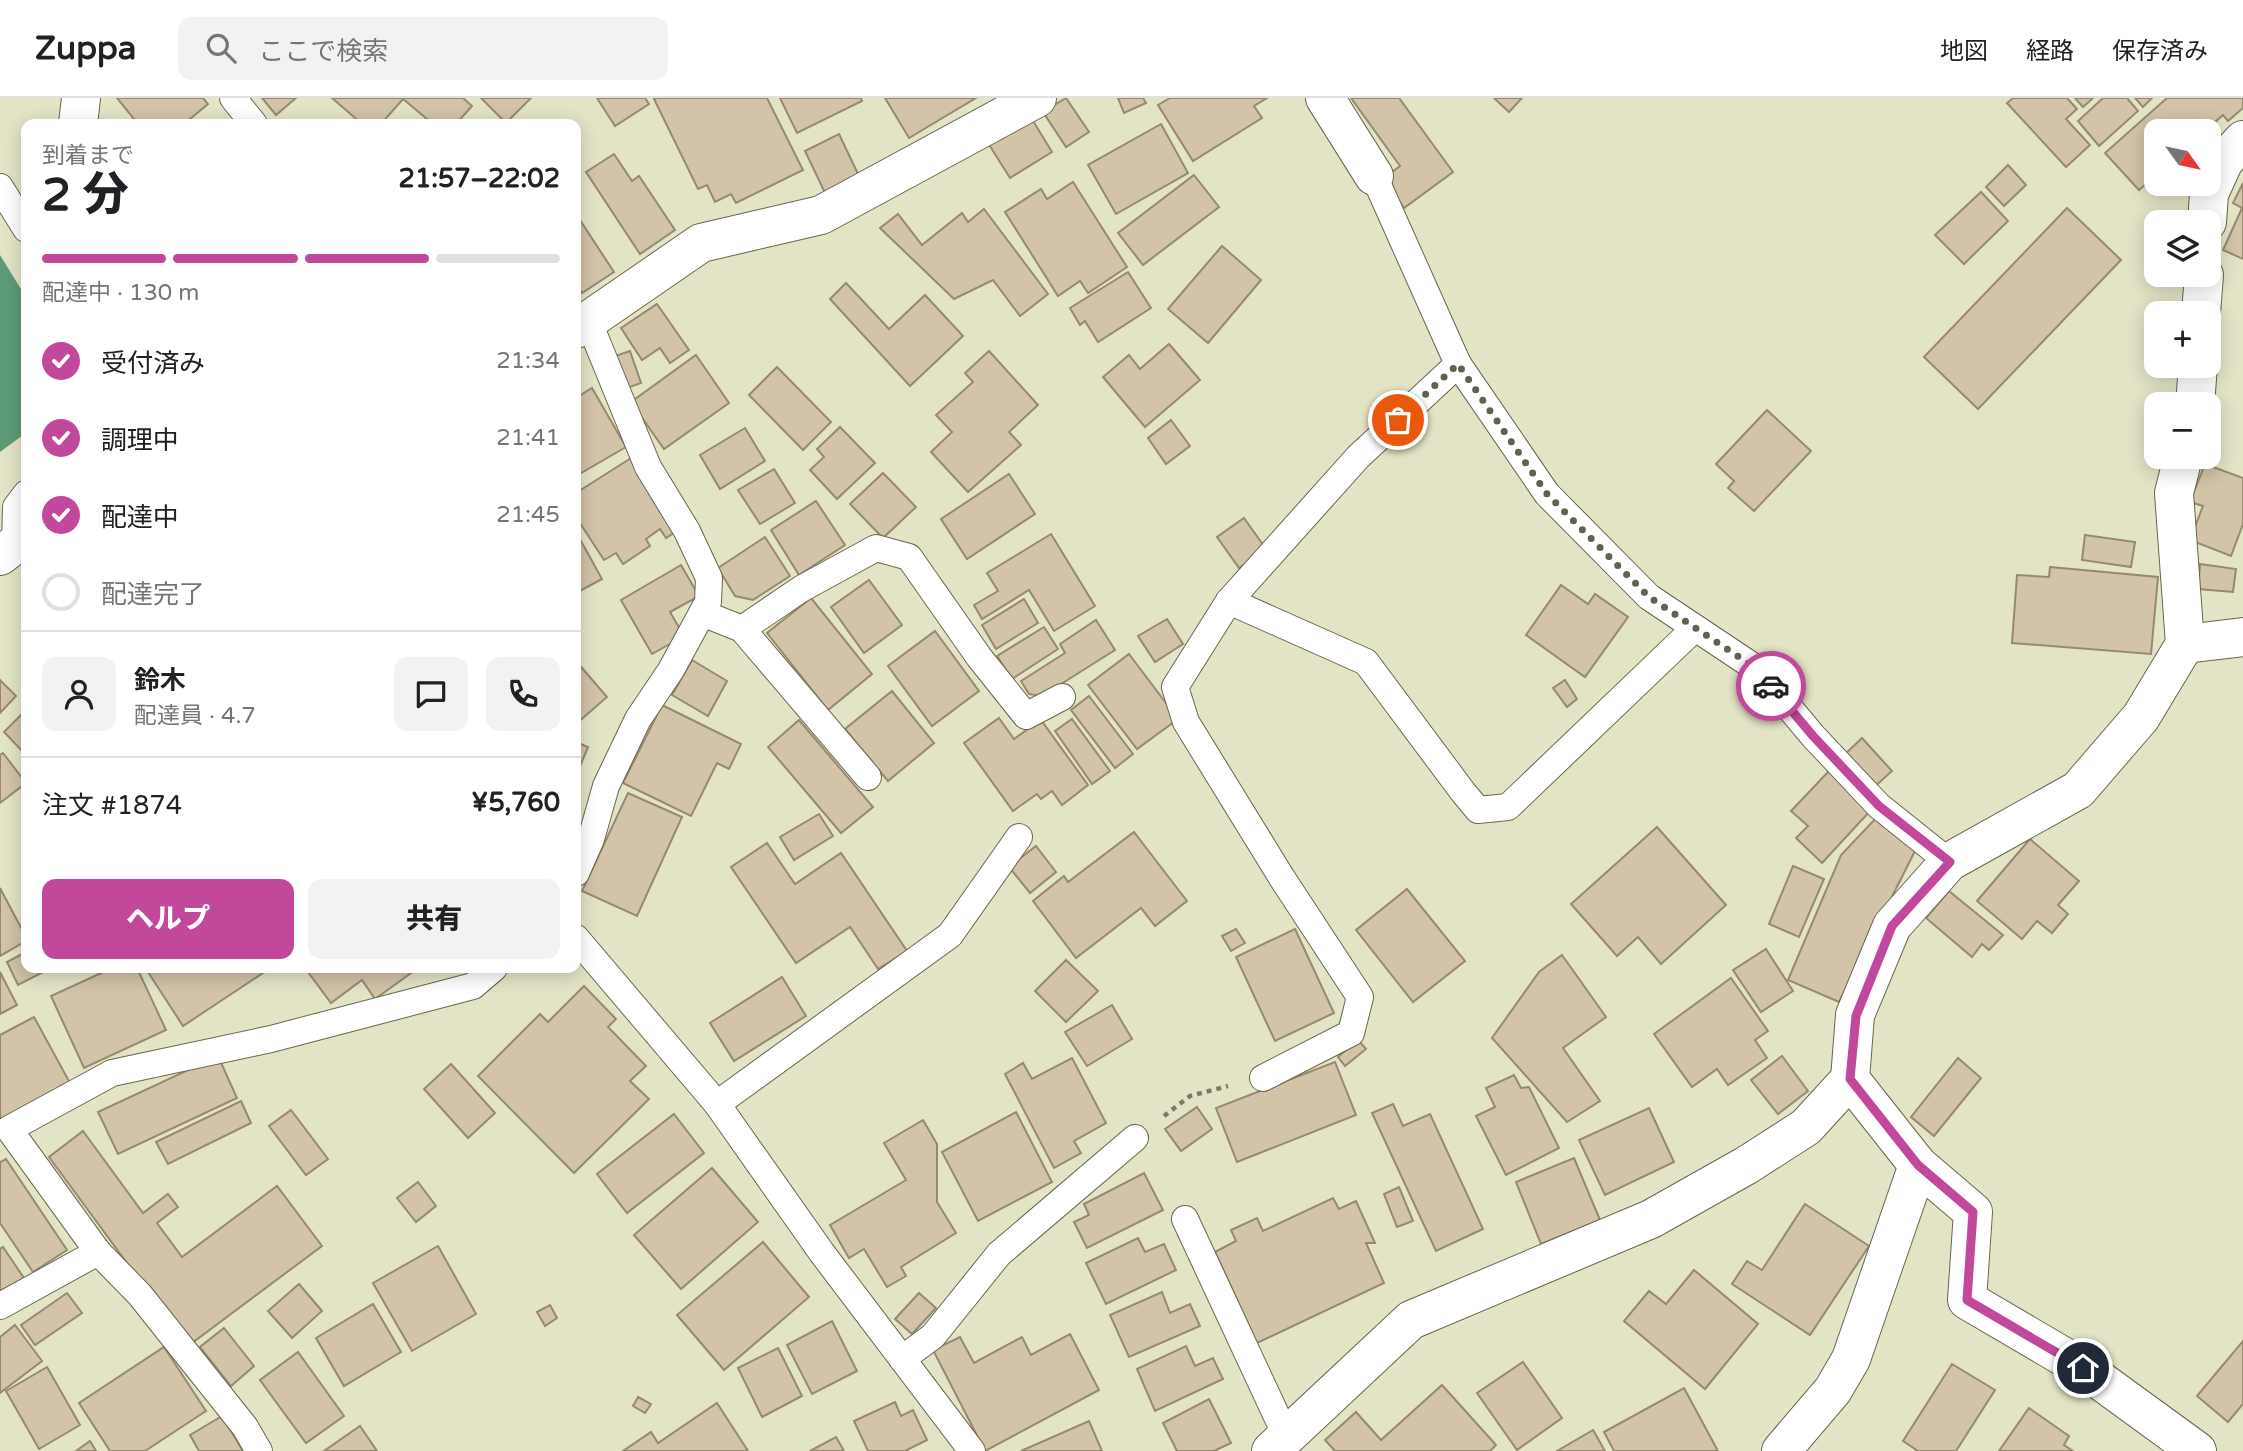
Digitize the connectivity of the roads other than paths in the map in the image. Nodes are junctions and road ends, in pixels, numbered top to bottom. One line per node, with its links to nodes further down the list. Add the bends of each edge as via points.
1 (81, 98): 5 (street)
2 (233, 98): 6 (lane)
3 (1037, 98): 12 (street, via 821,215 701,243)
4 (1325, 98): 8 (street)
5 (79, 119)
6 (250, 119)
7 (2243, 139): 10 (street, via 2224,160 2209,194)
8 (1374, 176): 13 (lane)
9 (0, 187): 11 (lane)
10 (2208, 210)
11 (21, 221)
12 (582, 324): 18 (lane, via 648,467 709,578 708,602)
13 (1458, 364): 17 (lane, via 1358,457); 19 (lane, via 1547,494 1649,597)
14 (2180, 469): 22 (street, via 2174,493)
15 (21, 500): 16 (lane, via 16,506)
16 (14, 545)
17 (1229, 601): 19 (lane, via 1366,662 1478,810 1508,807); 30 (lane, via 1175,687 1182,710 1275,867 1360,997 1351,1033)
18 (702, 613): 20 (lane); 26 (lane, via 632,730 606,786)
19 (1695, 628): 27 (lane, via 1757,669 1879,806)
20 (742, 629): 23 (lane, via 801,589 876,548 909,557 1026,716); 24 (lane)
21 (2243, 636): 22 (street)
22 (2185, 644): 27 (street, via 2141,717 2078,790)
23 (1062, 697)
24 (867, 777)
25 (1019, 837): 32 (lane, via 950,935)
26 (581, 862)
27 (1950, 862): 31 (street, via 1892,926 1856,1016)
28 (581, 944): 32 (lane)
29 (488, 973): 36 (lane, via 473,986 271,1039 112,1073 9,1129)
30 (1263, 1078)
31 (1850, 1079): 34 (street); 39 (street, via 1806,1127 1651,1219 1411,1320)
32 (717, 1104): 38 (lane)
33 (1135, 1138): 38 (lane, via 999,1254 933,1336)
34 (1918, 1165): 42 (street, via 1851,1359 1833,1390); 43 (street, via 1973,1212 1967,1300 2083,1368)
35 (1185, 1219): 39 (lane)
36 (98, 1252): 37 (lane); 40 (lane, via 140,1295)
37 (0, 1306)
38 (902, 1359): 41 (lane)
39 (1279, 1444)
40 (259, 1451)
41 (972, 1451)
42 (1780, 1451)
43 (2197, 1451)

